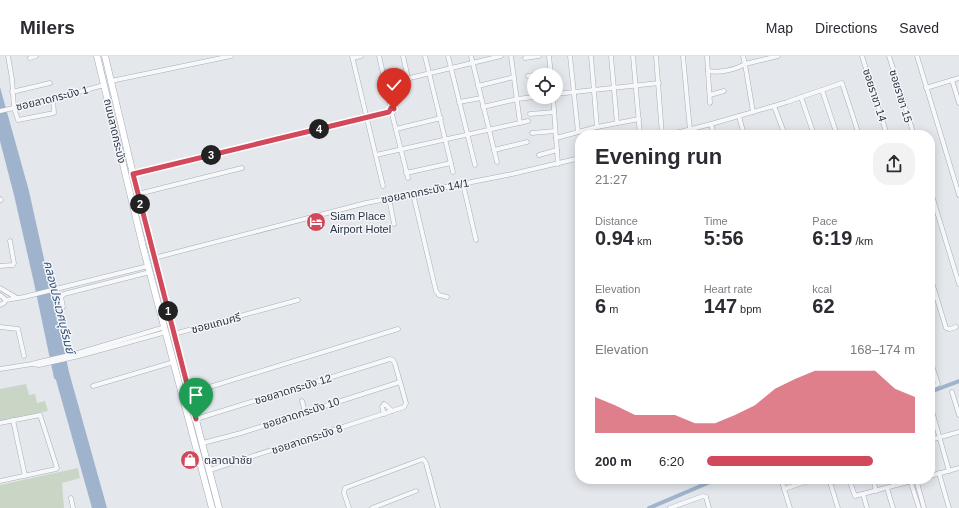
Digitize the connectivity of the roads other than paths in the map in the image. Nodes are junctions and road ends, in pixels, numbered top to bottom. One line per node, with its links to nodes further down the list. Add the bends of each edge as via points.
1 (8, 56): 55 (street)
2 (36, 56): 30 (street)
3 (97, 56): 47 (main road, ถนนลาดกระบัง)
4 (105, 56): 43 (main road, ถนนลาดกระบัง)
5 (231, 56): 31 (street)
6 (361, 56): 28 (street)
7 (379, 56): 46 (street)
8 (403, 56): 40 (street)
9 (426, 56): 38 (street)
10 (448, 56): 35 (street)
11 (471, 56): 33 (street)
12 (501, 56): 33 (street)
13 (511, 56): 39 (street)
14 (539, 56): 32 (street)
15 (548, 56): 36 (street)
16 (570, 56): 56 (street)
17 (591, 56): 52 (street)
18 (611, 56): 50 (street)
19 (633, 56): 48 (street)
20 (656, 56): 45 (street)
21 (683, 56): 91 (street)
22 (707, 56): 37 (street)
23 (743, 56): 34 (street)
24 (778, 56): 29 (street)
25 (862, 56): 99 (street, ซอยราชา 14)
26 (889, 56): 100 (street, ซอยราชา 15)
27 (917, 56): 51 (street)
28 (353, 57): 77 (street)
29 (767, 57): 34 (street)
30 (30, 58)
31 (211, 58): 43 (street)
32 (525, 58)
33 (473, 63): 35 (street); 49 (street)
34 (745, 64): 37 (street, via 718,72); 74 (street)
35 (451, 68): 38 (street); 64 (street)
36 (549, 68)
37 (708, 71): 58 (street)
38 (430, 73): 40 (street); 78 (street)
39 (514, 77): 49 (street); 63 (street)
40 (408, 78): 46 (street)
41 (959, 78): 42 (street)
42 (952, 80): 51 (street); 66 (street)
43 (111, 81): 121 (main road, ถนนลาดกระบัง)
44 (50, 83): 55 (street)
45 (659, 83): 48 (street); 90 (street)
46 (385, 84): 72 (street)
47 (104, 85): 62 (street, ซอยลาดกระบัง 1); 135 (main road, ถนนลาดกระบัง)
48 (636, 85): 50 (street); 79 (street)
49 (478, 86): 60 (street)
50 (615, 88): 52 (street); 82 (street)
51 (926, 88): 127 (street)
52 (594, 90): 56 (street); 84 (street)
53 (822, 90): 59 (street); 97 (street); 98 (street, via 843,84)
54 (724, 91): 58 (street)
55 (12, 92): 70 (street)
56 (574, 92): 57 (street); 87 (street)
57 (563, 93)
58 (710, 95): 65 (street)
59 (801, 96): 68 (street); 96 (street)
60 (481, 98): 64 (street); 69 (street)
61 (527, 98): 63 (street)
62 (52, 99): 70 (street, ซอยลาดกระบัง 1); 70 (street, via 54,113 19,120)
63 (517, 99): 69 (street); 81 (street)
64 (460, 102): 104 (street)
65 (710, 103)
66 (959, 103)
67 (553, 104): 73 (street)
68 (774, 106): 74 (street); 95 (street)
69 (483, 107): 86 (street)
70 (12, 108): 71 (street, ซอยลาดกระบัง 1)
71 (0, 111)
72 (391, 112): 77 (street); 85 (street)
73 (554, 112): 75 (street); 101 (street)
74 (753, 112): 76 (street)
75 (530, 114)
76 (739, 116): 83 (street); 94 (street)
77 (367, 117): 112 (street); 121 (street)
78 (440, 118): 85 (street); 106 (street)
79 (639, 120): 82 (street); 89 (street)
80 (528, 121): 81 (street)
81 (520, 123): 86 (street)
82 (617, 123): 84 (street)
83 (711, 124): 92 (street); 93 (street)
84 (597, 127): 88 (street)
85 (396, 129): 108 (street)
86 (489, 129): 104 (street); 109 (street)
87 (578, 130)
88 (586, 130)
89 (640, 130)
90 (662, 130)
91 (688, 130)
92 (694, 130)
93 (713, 130)
94 (743, 130)
95 (783, 130)
96 (812, 130)
97 (835, 130)
98 (857, 130)
99 (885, 130)
100 (912, 130)
101 (555, 131): 102 (street); 105 (street)
102 (532, 133)
103 (575, 133): 105 (street)
104 (467, 134): 106 (street); 117 (street)
105 (556, 138): 110 (street)
106 (446, 139): 108 (street); 115 (street)
107 (527, 142): 109 (street)
108 (401, 150): 112 (street); 120 (street)
109 (494, 150): 114 (street)
110 (557, 150): 111 (street); 116 (street)
111 (539, 155)
112 (376, 156): 124 (street)
113 (575, 159): 116 (street, ซอยลาดกระบัง 14/1)
114 (497, 162)
115 (451, 163): 119 (street); 120 (street)
116 (558, 164): 123 (street, ซอยลาดกระบัง 14/1)
117 (475, 165)
118 (242, 168): 125 (street)
119 (453, 172)
120 (406, 173): 122 (street)
121 (133, 174): 125 (main road, ถนนลาดกระบัง)
122 (408, 178)
123 (463, 184): 126 (street, ซอยลาดกระบัง 14/1); 131 (street)
124 (383, 186)
125 (138, 194): 133 (main road, ถนนลาดกระบัง)
126 (413, 194): 128 (street, ซอยลาดกระบัง 14/1); 140 (street, via 436,291 439,295)
127 (959, 195)
128 (389, 198): 130 (street); 133 (street, ซอยลาดกระบัง 14/1)
129 (935, 205): 136 (street)
130 (394, 224)
131 (476, 240)
132 (10, 241): 134 (street, via 14,263)
133 (154, 258): 149 (main road, ถนนลาดกระบัง)
134 (0, 266)
135 (149, 269): 141 (street); 145 (street, via 64,294 61,297); 148 (main road, ถนนลาดกระบัง)
136 (959, 284)
137 (0, 288): 141 (street)
138 (935, 292): 147 (street, via 946,328)
139 (0, 295): 142 (street)
140 (447, 297)
141 (18, 298): 142 (street)
142 (6, 300): 144 (street)
143 (298, 300): 149 (street, ซอยแถมศรี, via 257,312)
144 (0, 305)
145 (63, 307)
146 (0, 327): 151 (street, via 18,330)
147 (956, 328)
148 (165, 329): 149 (main road); 152 (main road, ถนนลาดกระบัง); 153 (street, via 91,351)
149 (173, 329): 158 (main road, ถนนลาดกระบัง)
150 (398, 329): 158 (street)
151 (24, 356)
152 (174, 362): 156 (street); 196 (main road, ถนนลาดกระบัง)
153 (0, 369)
154 (935, 373): 157 (street, via 938,381)
155 (400, 382): 161 (street, ซอยลาดกระบัง 8, via 406,403 404,407); 162 (street, ซอยลาดกระบัง 10); 165 (street, ซอยลาดกระบัง 12, via 394,361 390,359)
156 (93, 386)
157 (935, 386)
158 (190, 392): 165 (main road, ถนนลาดกระบัง)
159 (952, 392): 164 (street)
160 (302, 400): 162 (street)
161 (392, 411): 163 (street, ซอยลาดกระบัง 8); 163 (street, via 384,404)
162 (305, 412): 172 (street, ซอยลาดกระบัง 10)
163 (384, 414): 174 (street, ซอยลาดกระบัง 8)
164 (959, 415)
165 (196, 419): 172 (main road, ถนนลาดกระบัง)
166 (13, 420): 168 (street); 178 (street); 178 (street, via 40,415 57,468)
167 (935, 421): 170 (street)
168 (0, 423)
169 (959, 432): 170 (street)
170 (940, 438): 171 (street); 175 (street)
171 (935, 439)
172 (203, 443): 174 (main road, ถนนลาดกระบัง)
173 (959, 468): 175 (street)
174 (210, 470): 197 (main road, ถนนลาดกระบัง)
175 (949, 471): 176 (street)
176 (939, 473): 177 (street); 209 (street)
177 (935, 474)
178 (25, 476): 179 (street)
179 (0, 481)
180 (782, 484): 189 (street)
181 (799, 484): 189 (street)
182 (831, 484): 204 (street)
183 (850, 484): 192 (street, via 853,495)
184 (874, 484): 191 (street)
185 (912, 484): 207 (street)
186 (918, 484): 208 (street)
187 (898, 485): 188 (street)
188 (887, 488): 191 (street); 206 (street)
189 (784, 489): 203 (street)
190 (416, 491): 199 (street)
191 (876, 491): 192 (street)
192 (863, 494): 205 (street)
193 (71, 498): 195 (street)
194 (682, 506): 201 (street); 202 (street, via 705,496)
195 (73, 508)
196 (212, 508)
197 (219, 508)
198 (349, 508): 200 (street, via 345,488 423,459)
199 (372, 508)
200 (438, 508)
201 (670, 508)
202 (709, 508)
203 (790, 508)
204 (838, 508)
205 (867, 508)
206 (893, 508)
207 (919, 508)
208 (924, 508)
209 (949, 508)

